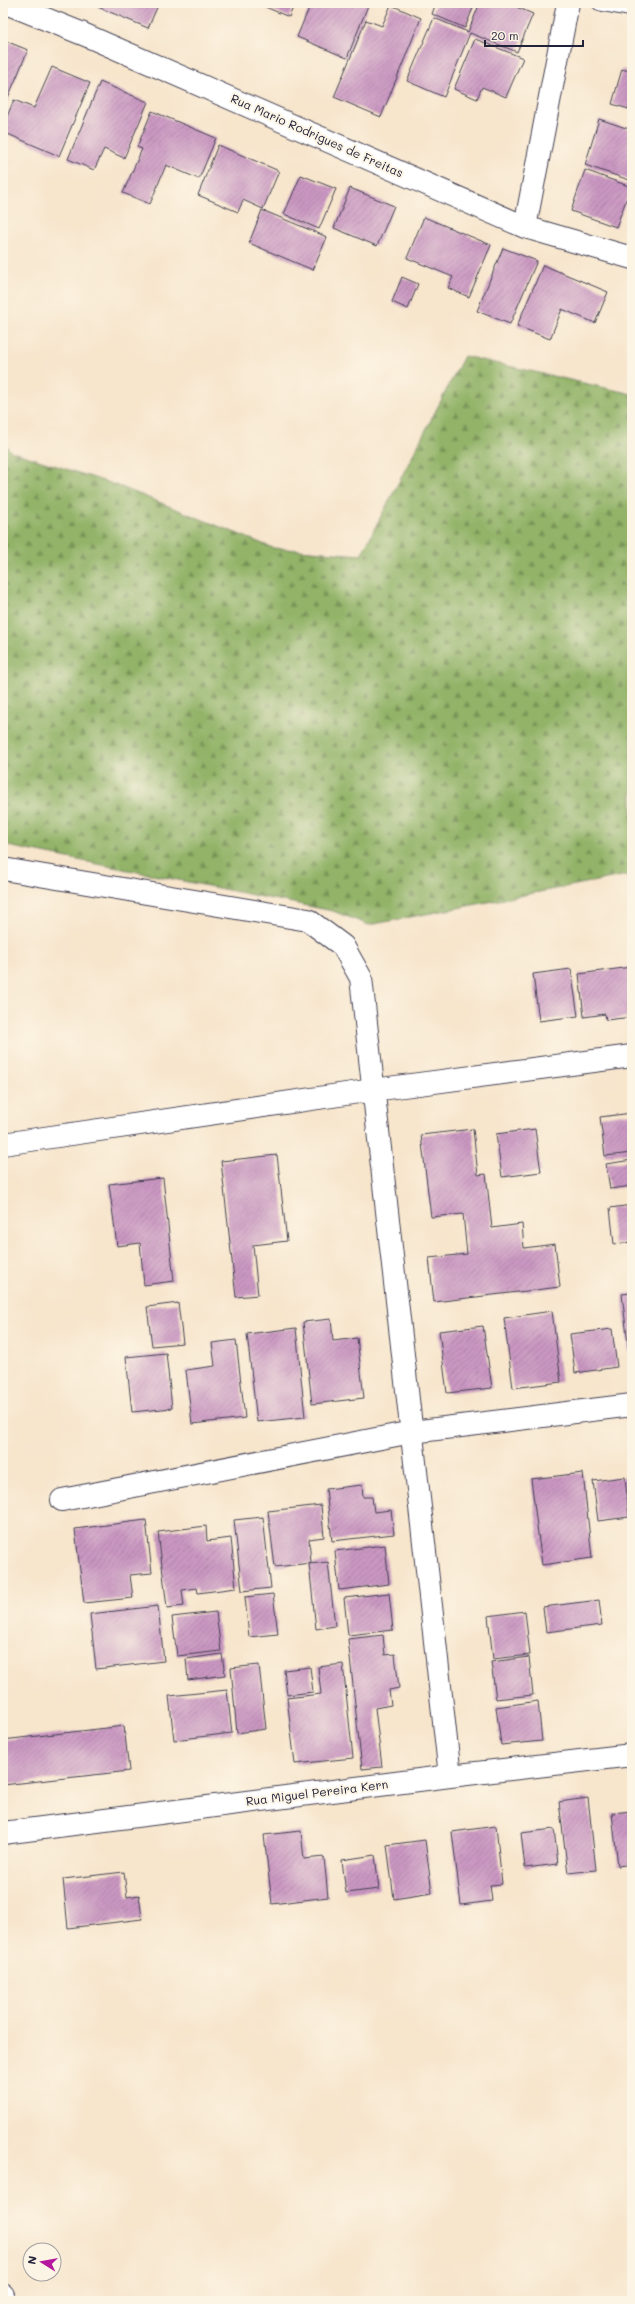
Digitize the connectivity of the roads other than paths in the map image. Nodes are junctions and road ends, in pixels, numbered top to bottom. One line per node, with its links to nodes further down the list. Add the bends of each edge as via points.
1 (6, 3): 5 (street, Rua Mario Rodrigues de Freitas, via 83,34)
2 (568, 3): 5 (street)
3 (600, 3): 4 (lane)
4 (632, 9)
5 (525, 227): 6 (street, Rua Mario Rodrigues de Freitas)
6 (632, 258)
7 (3, 869): 9 (street, via 308,920 343,946 361,978)
8 (632, 1056): 9 (street)
9 (374, 1090): 10 (street); 12 (street)
10 (3, 1144)
11 (632, 1405): 12 (street)
12 (412, 1432): 13 (street); 15 (street)
13 (62, 1500)
14 (632, 1755): 15 (street, Rua Miguel Pereira Kern)
15 (450, 1776): 16 (street, Rua Miguel Pereira Kern)
16 (3, 1833)
17 (3, 2295): 18 (street)
18 (4, 2301)

